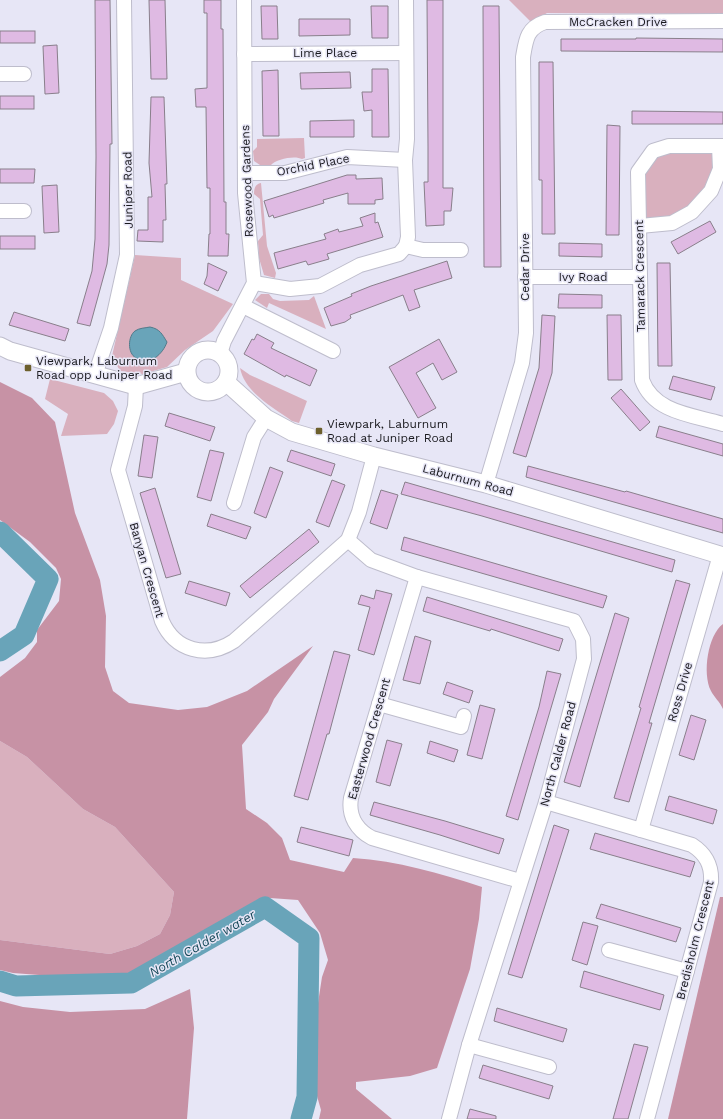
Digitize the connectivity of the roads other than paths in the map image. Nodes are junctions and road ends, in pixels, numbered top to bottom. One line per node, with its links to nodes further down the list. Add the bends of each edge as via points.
1 (124, 0): 26 (street, Juniper Road, via 127,256 111,328)
2 (244, 0): 7 (street, Rosewood Gardens)
3 (406, 0): 6 (street)
4 (723, 21): 5 (street, McCracken Drive, via 545,22 535,25)
5 (525, 44): 18 (street, Cedar Drive)
6 (406, 53): 7 (street, Lime Place); 11 (street, via 408,139)
7 (244, 54): 12 (street, Rosewood Gardens)
8 (0, 74): 9 (street)
9 (24, 74)
10 (721, 146): 15 (street, via 720,169 711,191 692,212 672,223); 15 (street, Tamarack Crescent, via 669,146 653,151 638,172)
11 (405, 160): 12 (street, Orchid Place, via 347,157 285,173); 16 (street, via 408,237)
12 (245, 172): 20 (street, Rosewood Gardens)
13 (0, 211): 14 (street)
14 (24, 211)
15 (640, 226): 19 (street, Tamarack Crescent)
16 (406, 246): 17 (street, via 423,250); 20 (street, via 399,254 360,265 320,286 290,289)
17 (461, 250)
18 (525, 277): 19 (street, Ivy Road); 32 (street, Cedar Drive, via 526,333 522,363)
19 (640, 277): 30 (street, Tamarack Crescent, via 641,373 648,392 657,402 669,409)
20 (254, 283): 21 (street)
21 (243, 306): 23 (street); 24 (street, via 224,341)
22 (0, 346): 26 (street)
23 (333, 351)
24 (220, 354): 25 (street, via 214,351 200,351 189,361); 27 (street, via 228,365)
25 (186, 372): 27 (street, via 194,386 206,392 220,389); 28 (street)
26 (95, 375): 28 (street)
27 (226, 382): 29 (street, Laburnum Road)
28 (136, 386): 34 (street, Banyan Crescent, via 135,406 118,470 164,626 178,642 200,651 226,646)
29 (266, 418): 31 (street, Laburnum Road, via 292,432); 33 (street, via 254,437)
30 (723, 424)
31 (374, 456): 32 (street, Laburnum Road); 34 (street, Banyan Crescent, via 359,512)
32 (486, 484): 35 (street, Laburnum Road)
33 (234, 502)
34 (348, 540): 36 (street, North Calder Road, via 371,560)
35 (721, 555): 40 (street, Ross Drive)
36 (417, 576): 37 (street, Easterwood Crescent); 39 (street, North Calder Road, via 574,621 583,639 584,659)
37 (379, 704): 38 (street, via 461,727); 41 (street, Easterwood Crescent, via 351,798 351,812 356,824 366,834 379,840)
38 (464, 716)
39 (546, 802): 40 (street, Bredisholm Crescent); 41 (street, North Calder Road)
40 (641, 830): 43 (street, Bredisholm Crescent, via 692,845 709,863 711,882)
41 (520, 881): 44 (street, North Calder Road)
42 (609, 950): 43 (street)
43 (687, 971): 47 (street, Bredisholm Crescent)
44 (470, 1045): 45 (street); 46 (street, North Calder Road)
45 (549, 1066)
46 (449, 1119)
47 (647, 1119)

